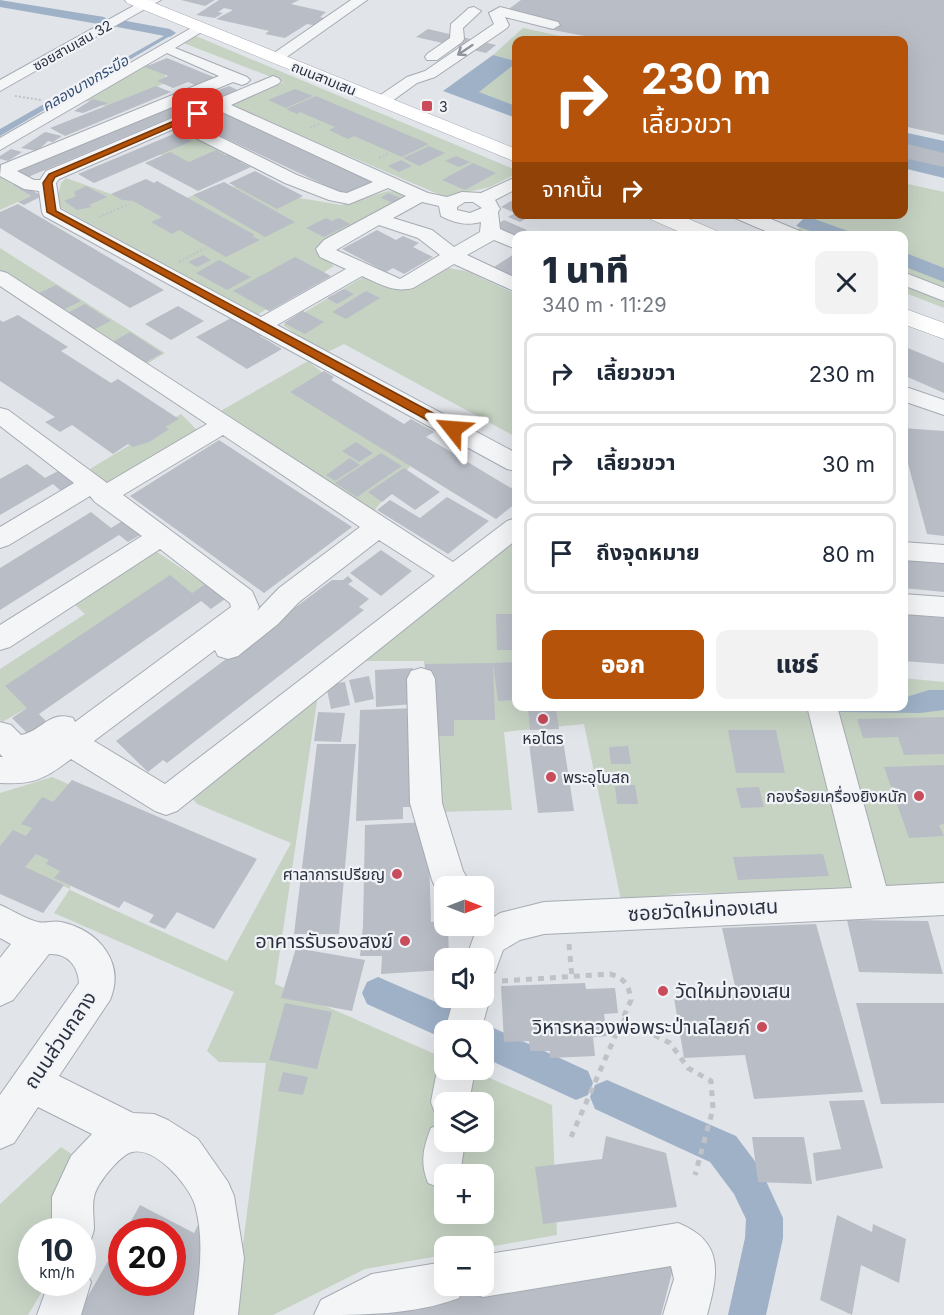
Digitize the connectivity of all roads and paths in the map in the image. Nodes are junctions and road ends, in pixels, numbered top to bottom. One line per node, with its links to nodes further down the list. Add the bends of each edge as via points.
1 (360, 0): 9 (street)
2 (485, 0): 5 (street, via 471,3 469,8)
3 (144, 1): 7 (main road, ถนนสามเสน); 12 (street, ซอยสามเสน 32)
4 (505, 6): 5 (street); 6 (street); 11 (street, one-way to 11, via 502,25 430,74)
5 (474, 11): 11 (street, via 456,27 457,39 414,70)
6 (553, 25)
7 (200, 27): 9 (main road, ถนนสามเสน); 17 (street)
8 (174, 52): 10 (street)
9 (276, 58): 14 (main road, ถนนสามเสน)
10 (233, 76): 15 (street, via 266,84); 20 (street, via 5,172 30,185)
11 (412, 80): 14 (street)
12 (6, 91): 13 (path)
13 (46, 101)
14 (382, 101): 18 (main road, ถนนสามเสน)
15 (219, 105): 16 (street); 19 (street)
16 (177, 123): 19 (street, via 291,179 335,196 350,199); 20 (street, via 52,175)
17 (0, 145)
18 (512, 154)
19 (387, 182): 22 (street)
20 (48, 186): 28 (street, via 51,212)
21 (512, 186): 24 (street)
22 (420, 196): 24 (street, via 449,203 462,197); 25 (street)
23 (129, 204): 28 (path)
24 (487, 214): 31 (street); 32 (street, via 488,235)
25 (378, 219): 32 (street, via 425,234); 33 (street, via 326,249 327,253)
26 (670, 219): 29 (main road)
27 (754, 219): 30 (street)
28 (77, 226): 41 (street)
29 (698, 231)
30 (783, 231)
31 (512, 239)
32 (453, 256): 33 (street, via 406,284 398,285); 36 (street)
33 (362, 268): 41 (street)
34 (0, 277): 37 (street)
35 (908, 280): 38 (street)
36 (512, 284)
37 (24, 292): 39 (street); 46 (street)
38 (944, 295)
39 (0, 304)
40 (908, 317): 42 (main road)
41 (262, 325): 47 (street)
42 (944, 332)
43 (908, 395): 44 (street)
44 (944, 408)
45 (0, 415): 48 (street)
46 (223, 424): 48 (street); 49 (street)
47 (512, 461)
48 (97, 490): 51 (street); 52 (street)
49 (378, 527): 55 (street); 63 (street, via 289,595 268,617)
50 (512, 530): 55 (street)
51 (160, 537): 59 (street); 63 (street, via 242,598 245,607 241,615)
52 (0, 539)
53 (908, 551): 54 (street)
54 (944, 554)
55 (454, 576): 63 (street, via 166,801)
56 (908, 604): 57 (street)
57 (944, 608)
58 (220, 613): 62 (street, via 36,746 15,749)
59 (0, 639)
60 (421, 679): 65 (street, via 426,803)
61 (823, 711): 67 (street)
62 (0, 734)
63 (80, 749): 64 (street, via 24,771)
64 (0, 770)
65 (448, 876)
66 (944, 899): 67 (street, ซอยวัดใหม่ทองเสน)
67 (873, 902): 70 (street, ซอยวัดใหม่ทองเสน, via 544,918 512,925)
68 (0, 921): 69 (street)
69 (39, 940): 72 (street); 74 (street, ถนนส่วนกลาง, via 53,937 71,941 89,953 96,967 97,988)
70 (494, 948)
71 (494, 959): 73 (path, via 621,976 629,985 631,1000)
72 (0, 988)
73 (622, 1019): 77 (path); 78 (path, via 670,1043 688,1068 711,1081 713,1109)
74 (32, 1083): 75 (street, ถนนส่วนกลาง); 76 (street)
75 (0, 1129)
76 (130, 1132): 79 (street, via 111,1142 85,1170 72,1197); 84 (street, via 154,1134 184,1153 214,1196 223,1258)
77 (571, 1137)
78 (695, 1175)
79 (73, 1218)
80 (494, 1274): 86 (street, via 678,1245 693,1258 695,1279)
81 (434, 1285): 85 (street, via 372,1295)
82 (64, 1296): 83 (street)
83 (58, 1315)
84 (216, 1315)
85 (336, 1315)
86 (686, 1315)

